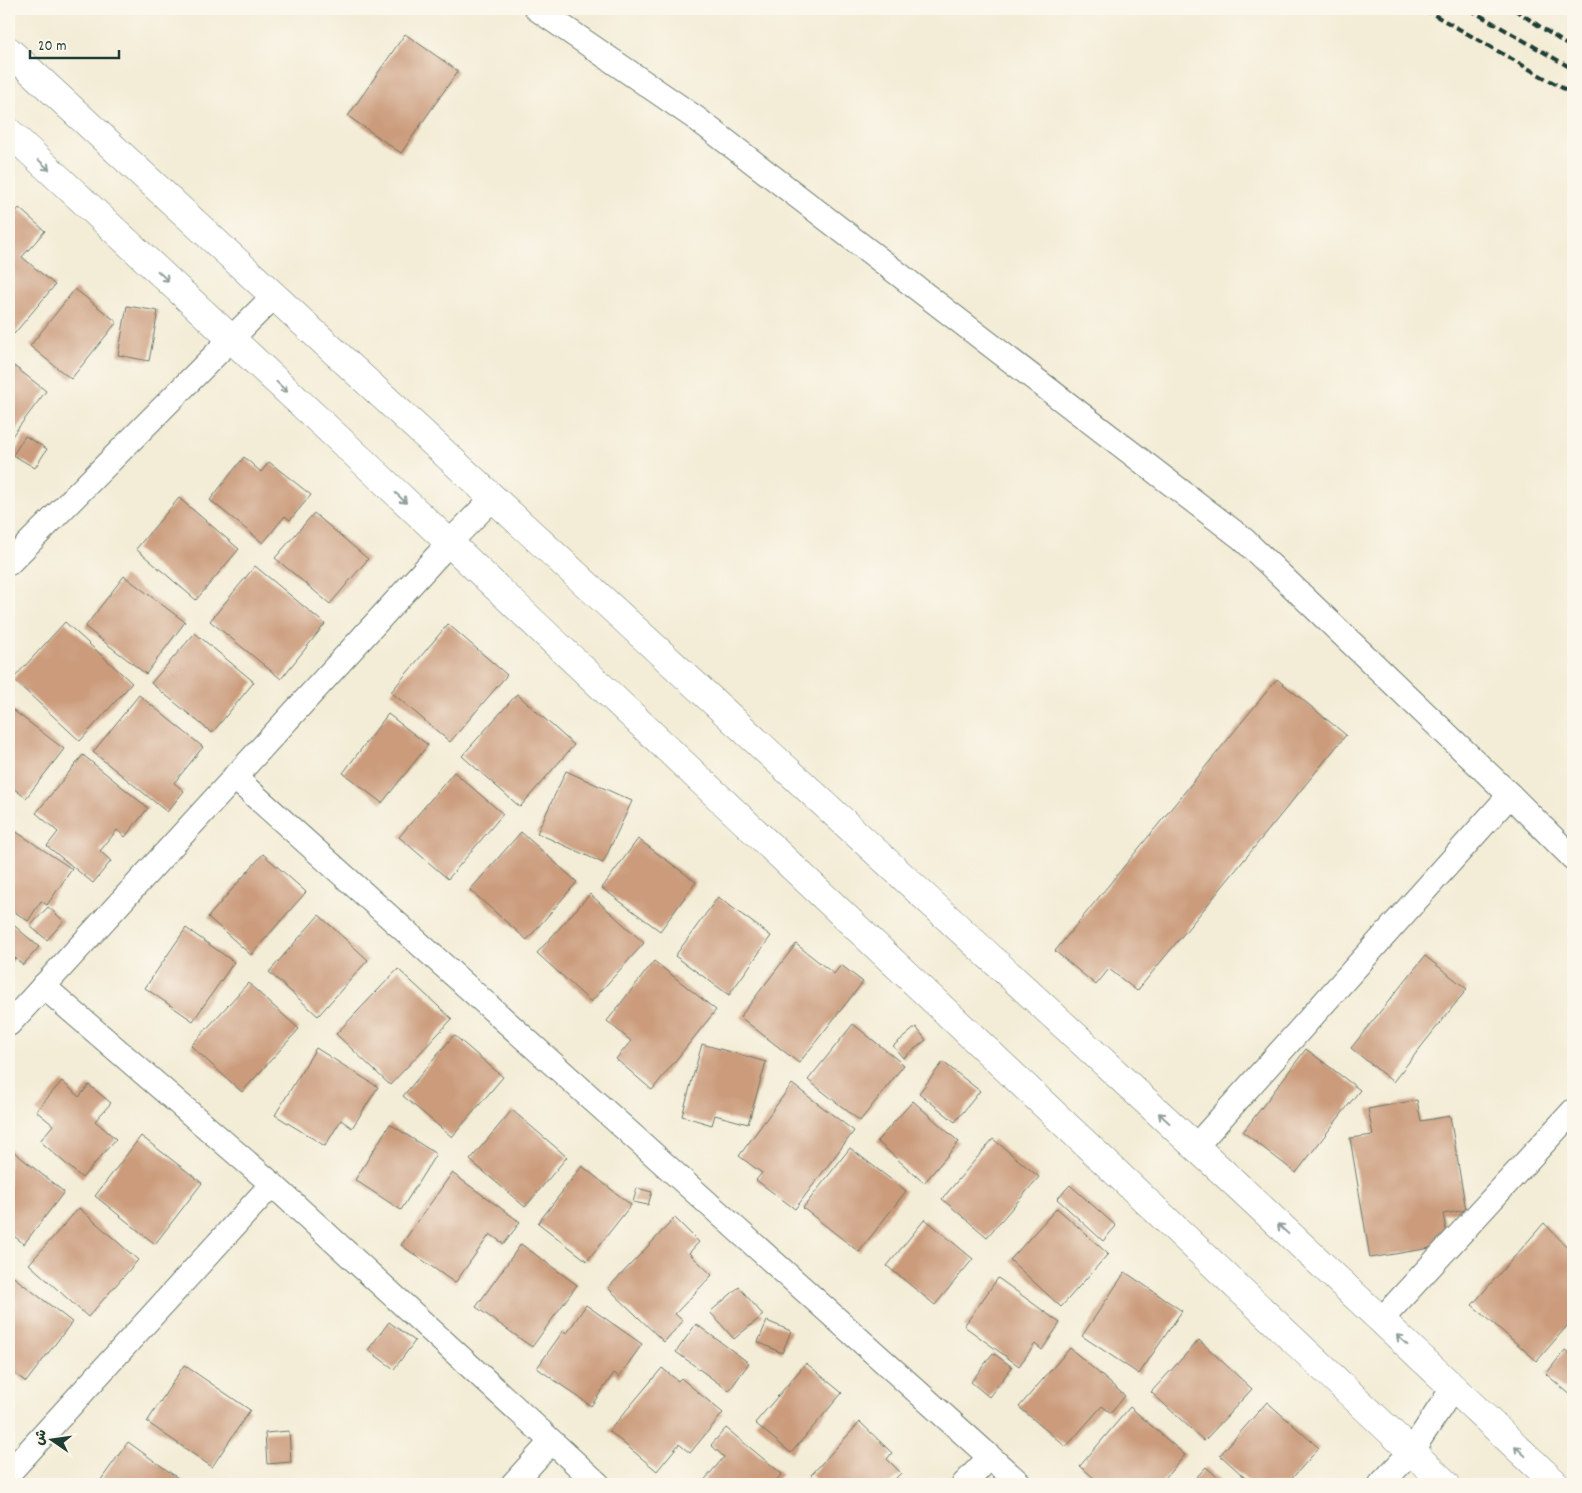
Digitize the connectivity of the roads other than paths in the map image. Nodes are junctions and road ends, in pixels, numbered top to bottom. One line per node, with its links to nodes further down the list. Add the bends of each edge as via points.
1 (537, 9): 10 (street, via 697,118 1243,539)
2 (9, 51): 4 (street)
3 (9, 132): 5 (street, one-way to 5)
4 (274, 296): 5 (street); 6 (street)
5 (231, 338): 7 (street, one-way to 7); 8 (street)
6 (493, 498): 7 (street); 15 (street, one-way to 6)
7 (448, 542): 9 (street); 20 (street)
8 (12, 552)
9 (234, 777): 12 (street); 21 (street)
10 (1510, 795): 11 (street); 15 (street)
11 (1573, 858)
12 (43, 986): 13 (street); 16 (street)
13 (9, 1024)
14 (1573, 1111): 17 (street)
15 (1195, 1147): 17 (street, one-way to 15)
16 (272, 1184): 19 (street); 22 (street)
17 (1381, 1320): 18 (street, one-way to 17)
18 (1453, 1388): 20 (street); 29 (street, one-way to 18)
19 (551, 1442): 23 (street); 24 (street)
20 (1411, 1452): 27 (street); 28 (street)
21 (990, 1457): 25 (street); 26 (street)
22 (9, 1474)
23 (513, 1484)
24 (598, 1484)
25 (964, 1484)
26 (1020, 1484)
27 (1381, 1484)
28 (1446, 1484)
29 (1556, 1484)

